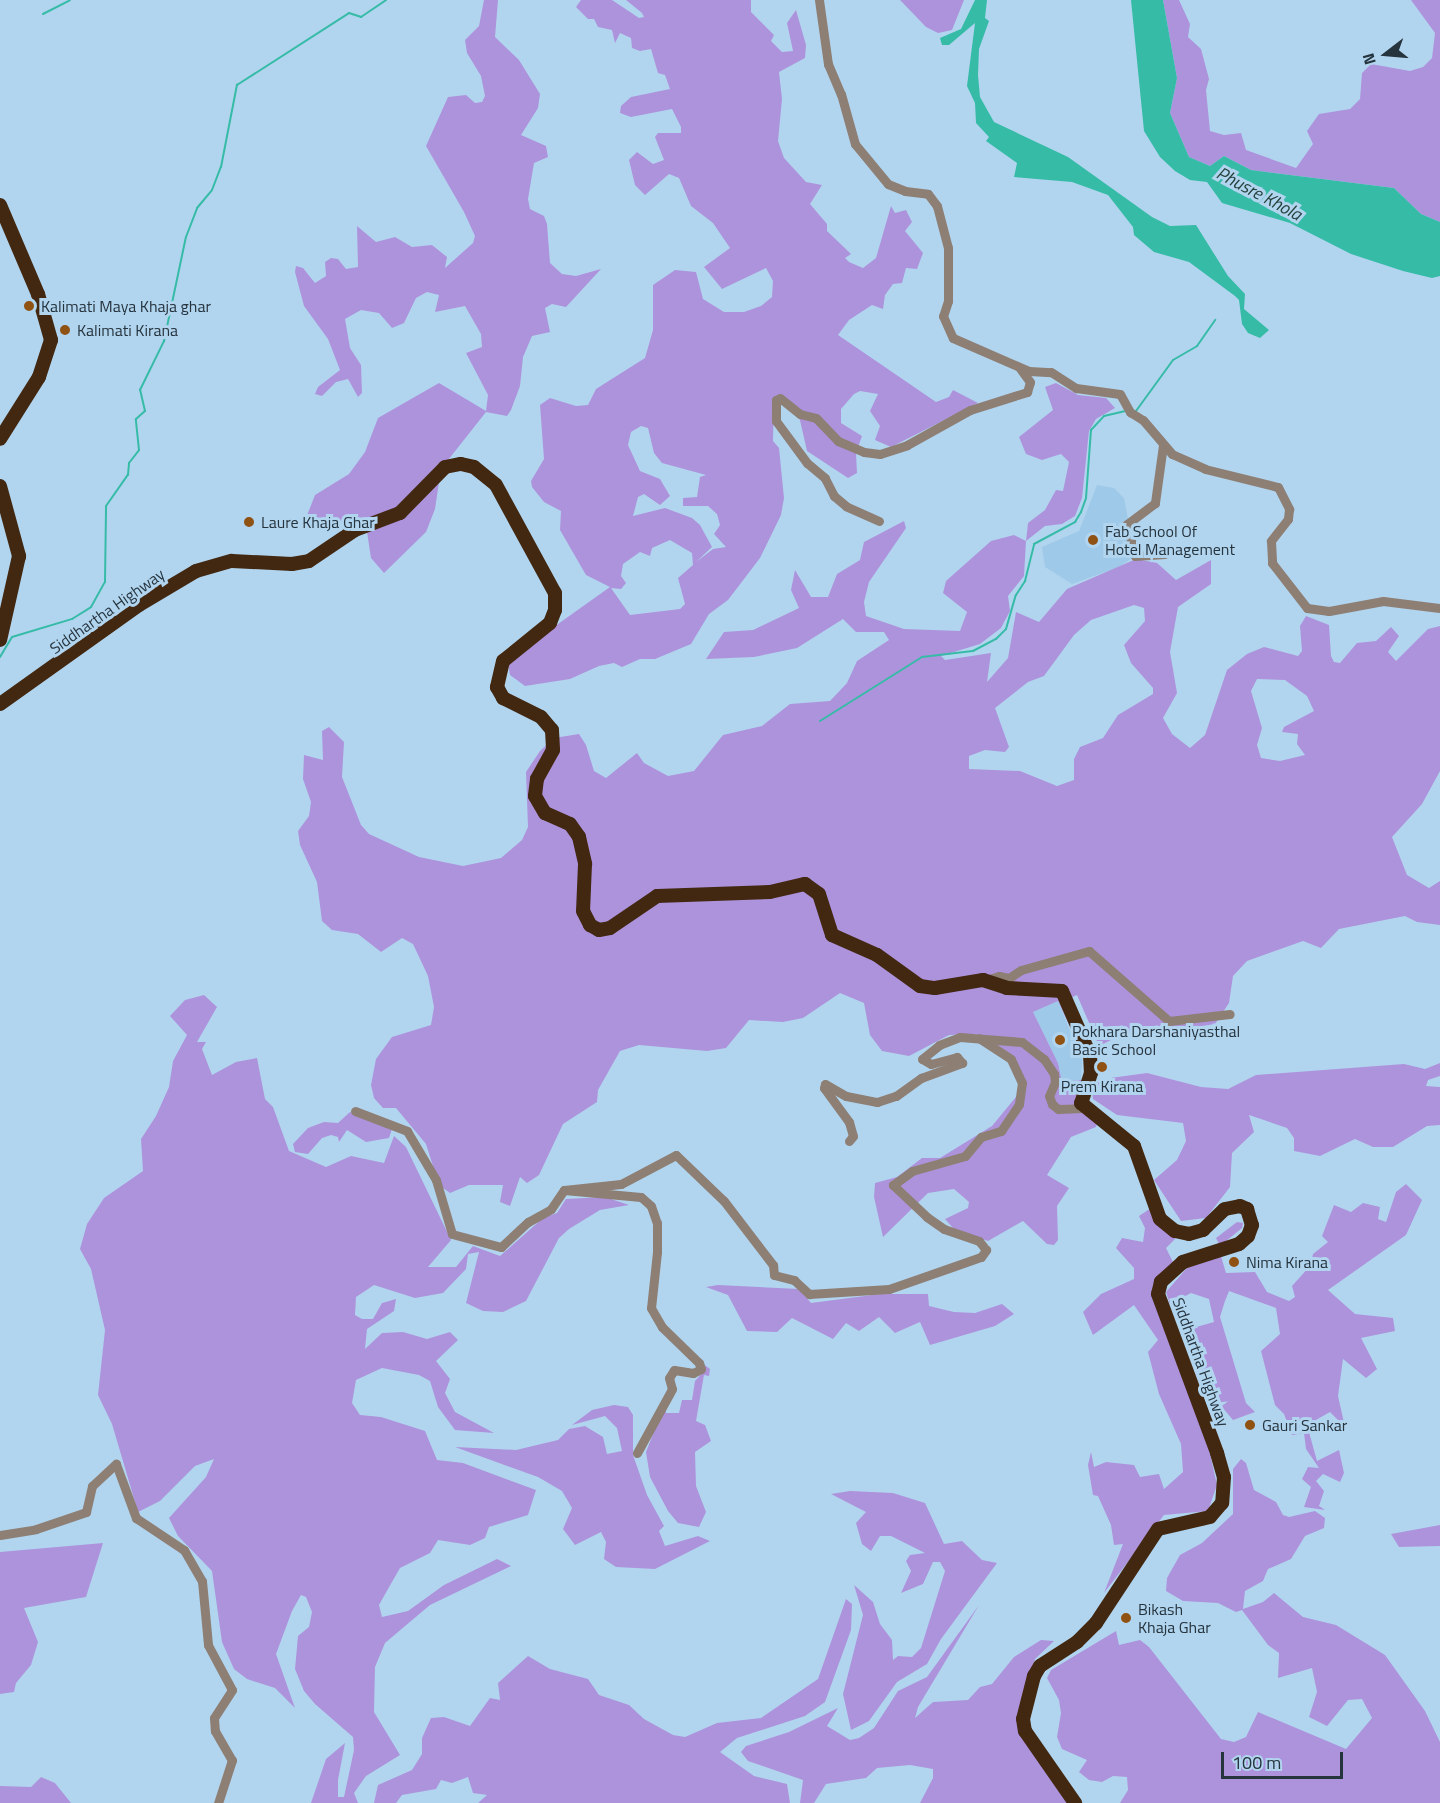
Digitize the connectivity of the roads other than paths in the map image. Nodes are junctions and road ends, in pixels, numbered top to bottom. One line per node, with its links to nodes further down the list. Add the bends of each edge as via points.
1 (819, 0): 3 (street, via 828,64 842,94 855,144 888,184 927,194 937,206 948,237 948,301 943,316 947,330 952,338)
2 (0, 205): 4 (highway, via 38,294 51,340 39,377)
3 (1017, 366): 5 (street, via 1051,372 1076,388 1120,394 1130,412 1143,420); 7 (street, via 1025,371 1030,382 1027,392 970,410 907,445 880,454 838,441 816,418 800,414 780,398 776,400 774,416 780,427 807,463 825,478 834,495 846,506)
4 (0, 439)
5 (1163, 445): 8 (street, via 1155,503 1127,524 1135,556); 9 (street, via 1172,454 1205,469 1278,488 1289,509 1288,519 1271,541 1272,563 1307,608 1329,612 1383,601)
6 (0, 486): 10 (highway, via 19,556)
7 (879, 521)
8 (1165, 554)
9 (1440, 608)
10 (0, 640)
11 (0, 704): 12 (highway, Siddhartha Highway, via 138,605 196,571 232,561 309,561 355,530 400,513 445,467 474,467 495,485 555,593 550,623 503,662 497,687 502,698 541,717 552,730 553,750 537,779 535,796 545,813 570,825 579,837 585,864 583,911 590,925 599,930 610,928 657,896 770,892 805,884 819,894 832,935 876,955 920,986 935,988)
12 (983, 980): 13 (street, via 1009,978 1021,970 1089,951 1168,1021); 15 (highway, Siddhartha Highway, via 1007,988 1056,988 1066,996 1090,1055 1091,1073 1081,1099)
13 (1230, 1014)
14 (979, 1038): 15 (street, via 1022,1042 1054,1074 1049,1096 1052,1104 1058,1109); 17 (street, via 960,1037 926,1052 925,1063 957,1057 962,1064 921,1078 877,1102 846,1096 825,1084 849,1122 854,1137); 18 (street, via 1011,1059 1022,1083 1019,1104 1000,1131 981,1137 965,1156 912,1171 893,1185 897,1194 944,1229 985,1245 981,1257 931,1276 889,1289 810,1294 794,1280 774,1275 773,1265 724,1201 676,1155 621,1184)
15 (1083, 1107): 22 (highway, Siddhartha Highway, via 1134,1146 1155,1209 1166,1225 1189,1234 1203,1230 1225,1209 1240,1206 1247,1209 1252,1225 1239,1244 1183,1262 1161,1282 1158,1294 1217,1453 1224,1477 1222,1503 1210,1517 1158,1529 1096,1623 1040,1666 1034,1676 1023,1719 1025,1731)
16 (355, 1112): 18 (street, via 407,1131 436,1180 452,1234 501,1247 528,1222 551,1209)
17 (849, 1141)
18 (564, 1190): 19 (street, via 597,1195 619,1193 640,1197 651,1206 657,1223 651,1308 662,1327 701,1369 693,1373 674,1370 669,1378 672,1389)
19 (637, 1452)
20 (0, 1535): 21 (street, via 36,1529 86,1512 92,1486 116,1464 136,1518 184,1550 202,1581 208,1645 232,1689 214,1718 216,1731 232,1761)
21 (218, 1803)
22 (1075, 1803)

